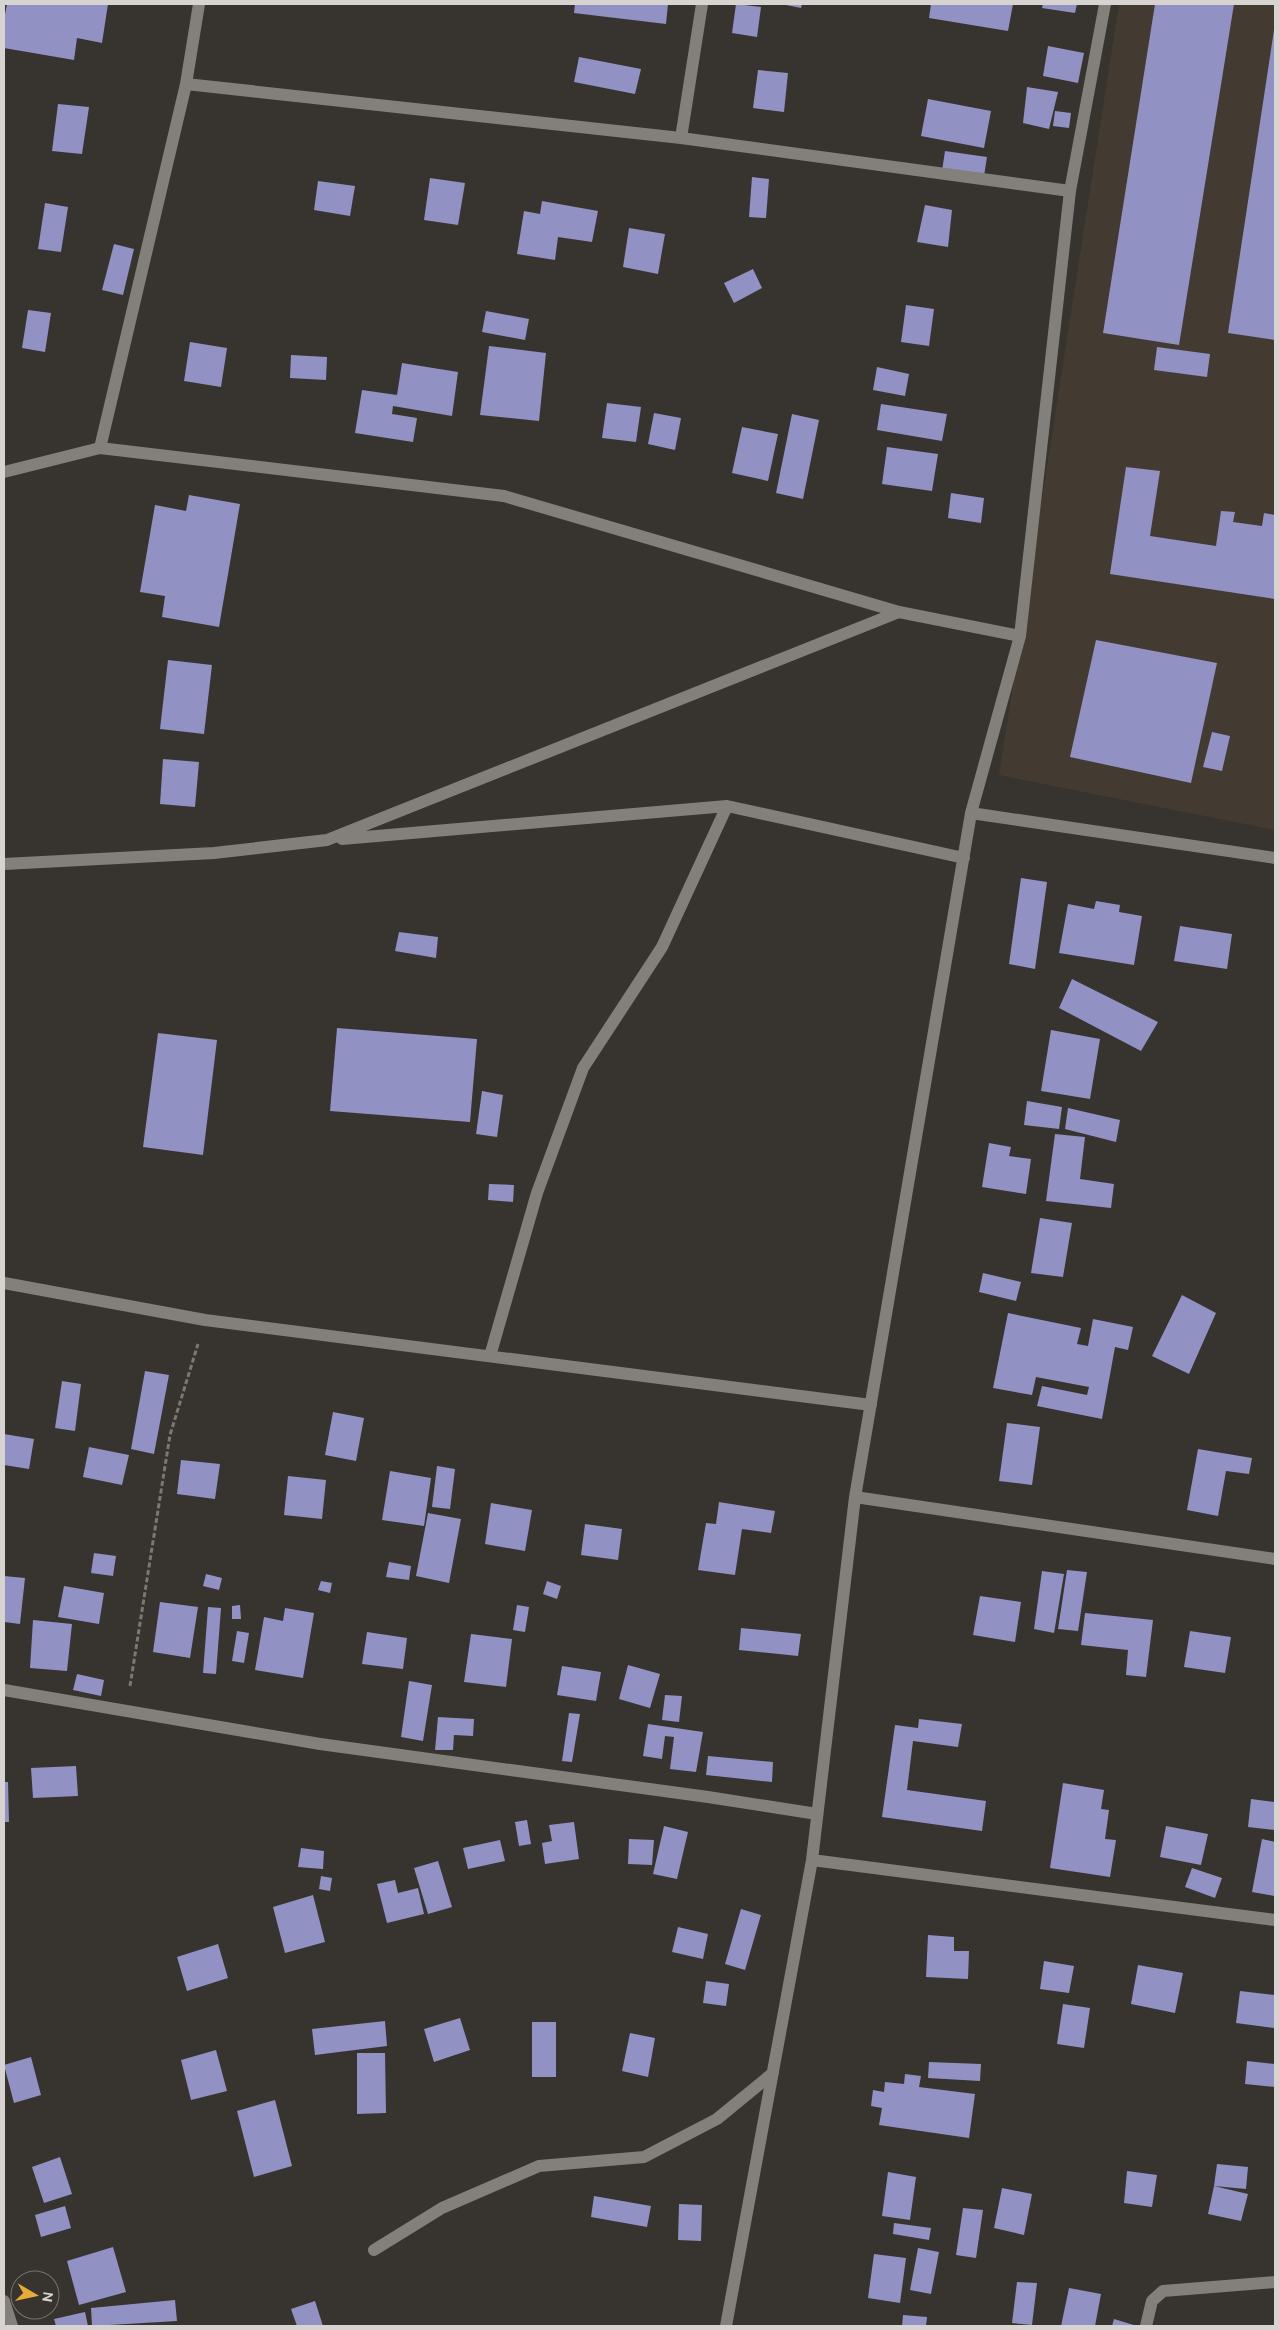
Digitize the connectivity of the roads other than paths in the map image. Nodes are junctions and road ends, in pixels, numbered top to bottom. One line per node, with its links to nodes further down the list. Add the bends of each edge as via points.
1 (200, 4): 4 (street)
2 (702, 4): 5 (street)
3 (1105, 4): 6 (street)
4 (186, 84): 5 (street); 7 (street)
5 (681, 138): 6 (street)
6 (1070, 191): 10 (street)
7 (100, 448): 8 (street); 9 (street, via 504,496)
8 (4, 472)
9 (899, 612): 10 (street); 13 (street)
10 (1020, 636): 12 (street)
11 (727, 806): 13 (street); 14 (street); 18 (street, via 662,947 583,1068 537,1192)
12 (971, 813): 14 (street); 15 (street)
13 (327, 840): 16 (street, via 214,853)
14 (964, 858): 19 (street)
15 (1275, 858)
16 (4, 864)
17 (4, 1283): 18 (street, via 205,1320)
18 (490, 1356): 19 (street)
19 (871, 1405): 20 (street)
20 (855, 1497): 21 (street); 23 (street)
21 (1275, 1559)
22 (4, 1690): 23 (street, via 320,1744)
23 (817, 1814): 24 (street)
24 (812, 1860): 25 (street); 26 (street)
25 (1275, 1920)
26 (772, 2073): 27 (street, via 717,2119 644,2157 539,2166 442,2208); 31 (street)
27 (374, 2250)
28 (1275, 2282): 32 (street, via 1163,2291 1152,2301)
29 (4, 2301): 30 (street)
30 (12, 2326)
31 (726, 2326)
32 (1146, 2326)

